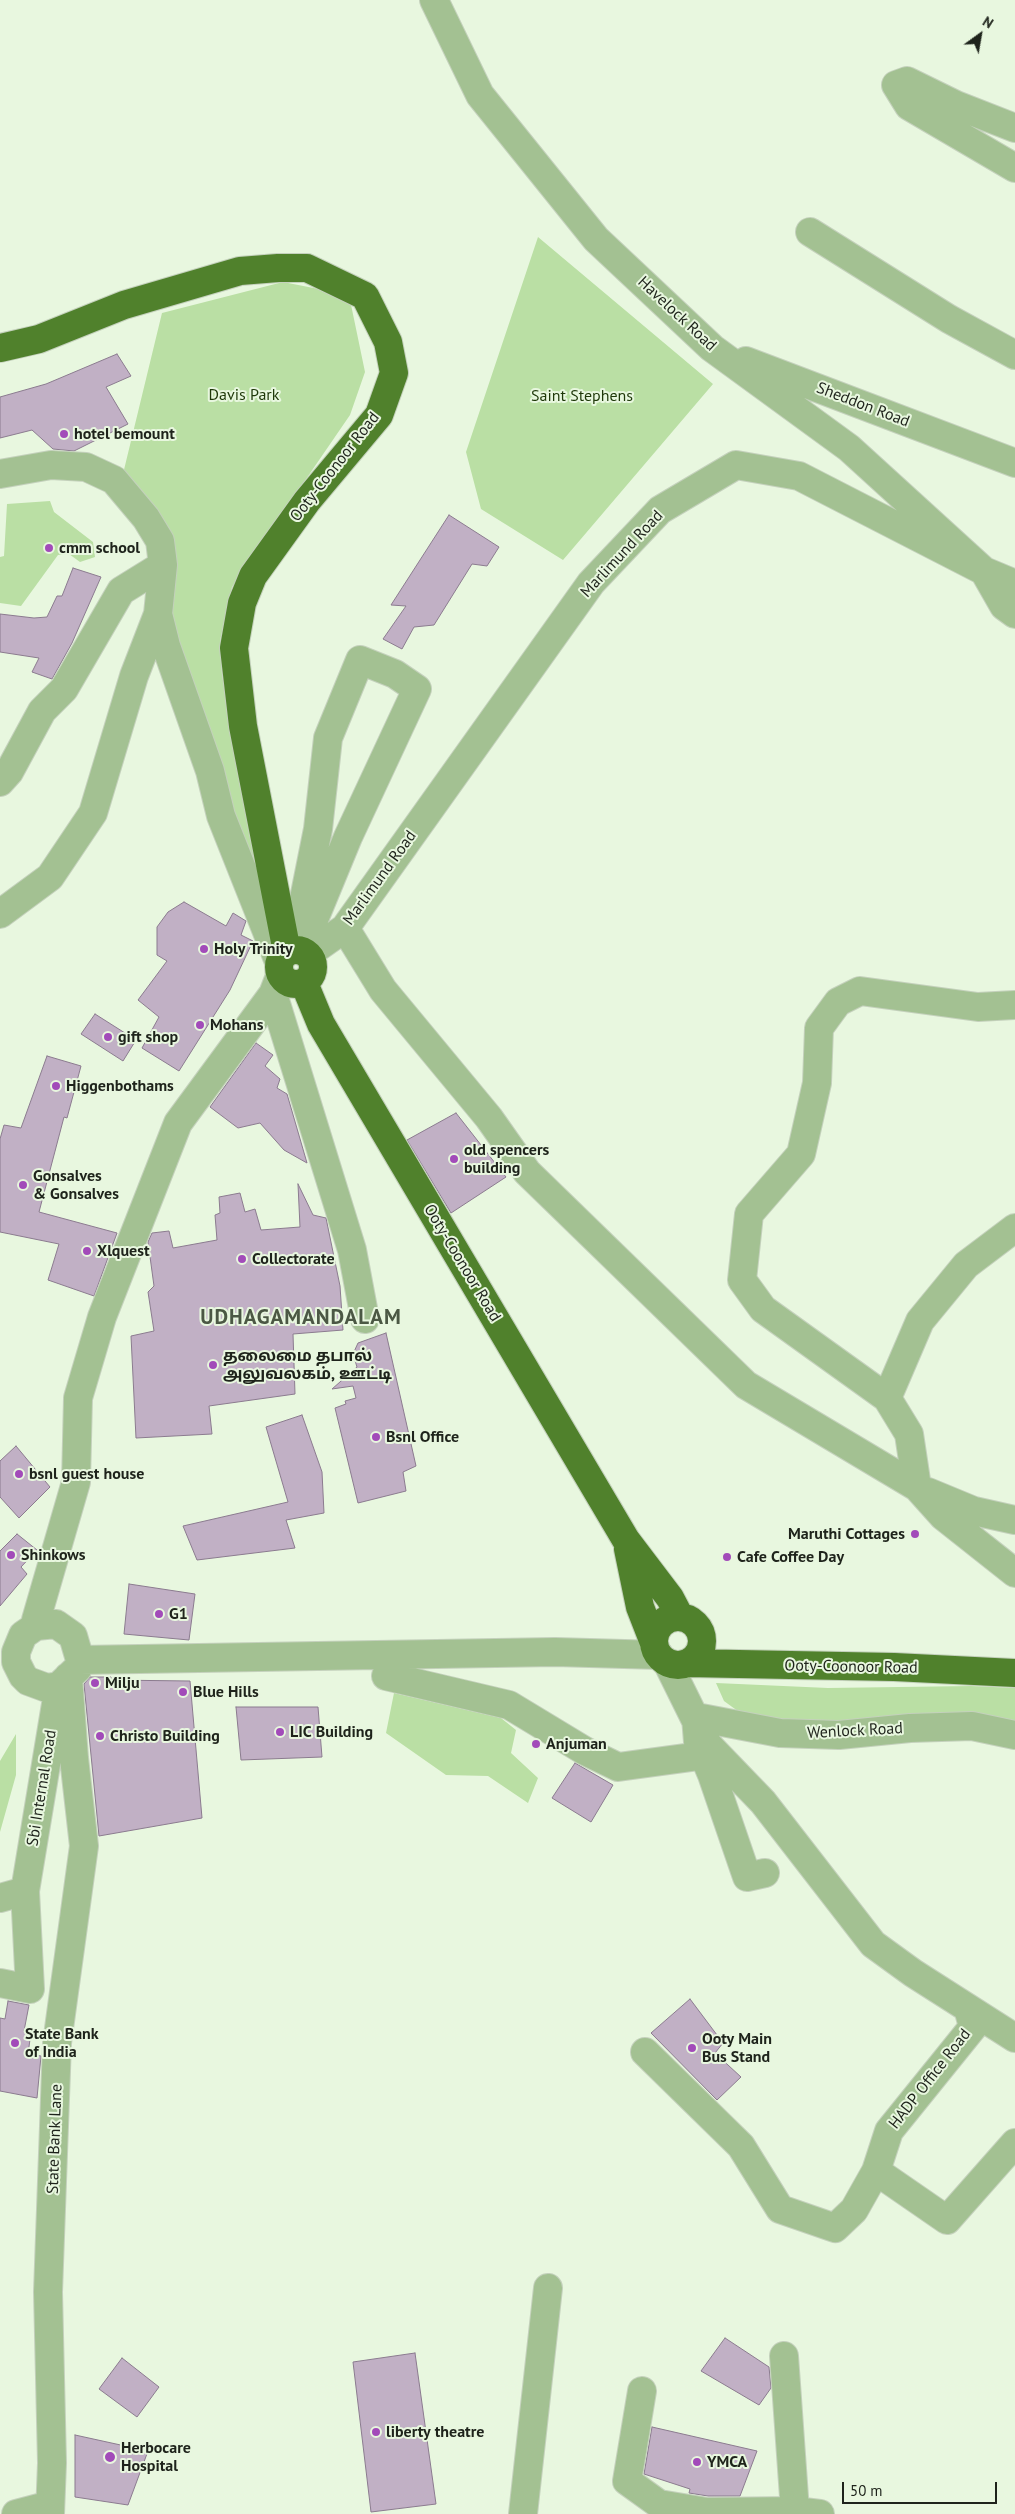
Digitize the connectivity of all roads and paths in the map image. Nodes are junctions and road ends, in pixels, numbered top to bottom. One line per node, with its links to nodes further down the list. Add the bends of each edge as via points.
1 (434, 0): 6 (street, Havelock Road, via 480,95 596,239)
2 (1015, 128): 3 (street, via 907,81 896,85 909,106)
3 (1015, 168)
4 (810, 232): 7 (street, via 949,320)
5 (0, 348): 18 (highway, Ooty-Coonoor Road, via 39,339 124,305 240,270 307,268 365,296 388,342 394,373 378,414 307,501 253,576 242,603 234,648 243,726)
6 (712, 348): 8 (street, Sheddon Road); 11 (street, Havelock Road, via 849,448)
7 (1015, 355)
8 (1015, 463)
9 (0, 474): 10 (street, via 52,466 86,467 114,480 146,518 160,541)
10 (163, 565): 13 (street); 15 (street, via 120,591 64,689 42,710 9,772)
11 (984, 571): 12 (street, Marlimund Road); 14 (street, via 1004,606); 17 (street, Marlimund Road, via 799,476 736,465 660,510 591,583)
12 (1015, 584)
13 (158, 614): 16 (street, via 134,676 93,813 50,877); 18 (street, via 176,681 210,771 221,816)
14 (1015, 614)
15 (0, 782)
16 (0, 914)
17 (345, 928): 18 (street, Marlimund Road); 23 (street, via 383,990 489,1118 527,1172 746,1384)
18 (291, 965): 18 (street, via 318,829 328,738 360,660 395,674 418,688); 21 (street); 25 (highway, Ooty-Coonoor Road, via 321,1024); 28 (street, via 178,1124 102,1317 78,1398 76,1482)
19 (1015, 1005): 22 (street, via 978,1007 860,991 838,1002 819,1028 817,1083 801,1154 749,1214 742,1280 763,1309)
20 (1015, 1228): 22 (street, via 966,1265 920,1322)
21 (366, 1319)
22 (887, 1398): 23 (street, via 909,1434)
23 (917, 1487): 24 (street, via 974,1511); 26 (street, via 943,1516)
24 (1015, 1520)
25 (626, 1540): 27 (highway, Ooty-Coonoor Road, via 670,1598); 30 (highway, Ooty-Coonoor Road, via 640,1608)
26 (1015, 1573)
27 (680, 1617): 29 (highway, via 694,1622); 30 (highway, via 664,1621 657,1629)
28 (36, 1626): 31 (street, via 23,1635); 34 (street, via 56,1624 73,1636)
29 (702, 1636): 30 (highway, via 701,1649); 32 (highway)
30 (667, 1656): 32 (highway, Ooty-Coonoor Road); 34 (street, via 556,1652); 36 (street)
31 (8, 1662): 34 (street, via 28,1681 47,1688)
32 (773, 1665): 33 (highway, Ooty-Coonoor Road)
33 (1015, 1673)
34 (69, 1674): 40 (street, Sbi Internal Road); 50 (street, State Bank Lane, via 84,1846 57,2043 48,2292)
35 (386, 1676): 38 (street, via 509,1705 618,1767)
36 (696, 1717): 37 (street, Wenlock Road, via 780,1733 839,1735 972,1726); 38 (street, via 698,1742); 42 (street, via 708,1745 763,1802 872,1944)
37 (1015, 1735)
38 (703, 1753): 39 (street, via 747,1877)
39 (765, 1873)
40 (12, 1895): 41 (street, Sbi Internal Road, via 30,1989)
41 (0, 1983)
42 (968, 2008): 43 (street); 46 (street, HADP Office Road, via 973,2027 889,2131)
43 (1015, 2038)
44 (645, 2052): 46 (street, HADP Office Road, via 741,2146 780,2209 835,2228 854,2210)
45 (1015, 2144): 46 (street, via 947,2220)
46 (876, 2171)
47 (548, 2288): 53 (street)
48 (784, 2356): 51 (street)
49 (642, 2391): 51 (street, via 627,2481 659,2504 707,2512)
50 (50, 2510): 52 (street)
51 (808, 2512)
52 (16, 2514)
53 (524, 2514)

